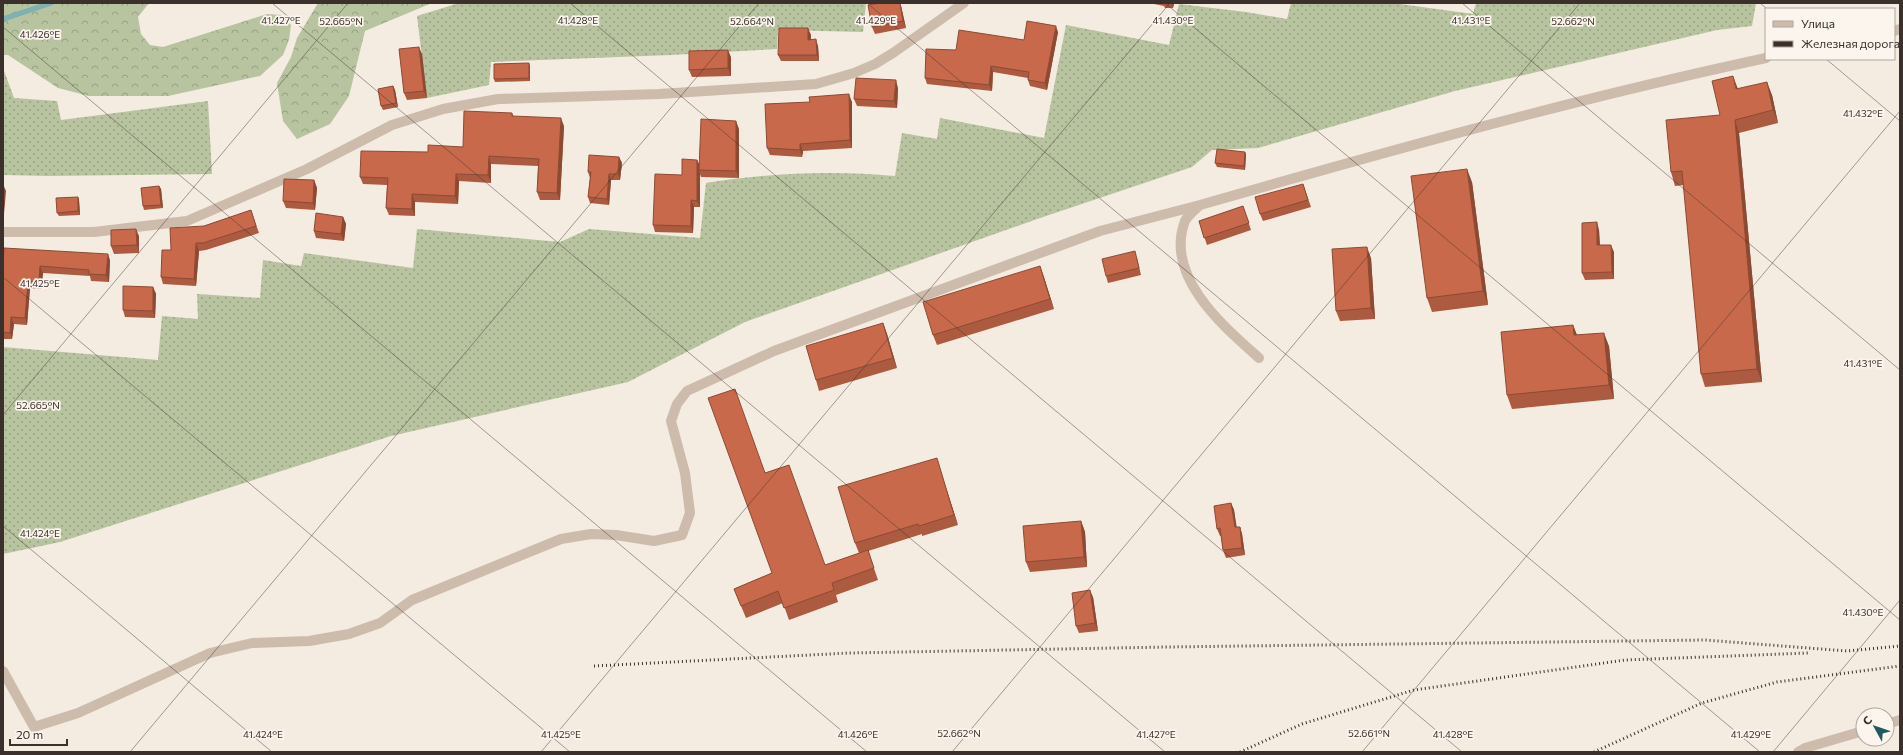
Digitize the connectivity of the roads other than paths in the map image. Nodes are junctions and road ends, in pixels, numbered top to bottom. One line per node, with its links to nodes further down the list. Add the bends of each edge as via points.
1 (964, 3): 4 (street, via 875,64 816,84 659,94 498,99 443,109 392,126 307,169 186,221 94,232)
2 (1765, 58): 3 (street, via 1523,114)
3 (1200, 205): 5 (street, via 1186,220 1180,253 1194,290 1225,328); 6 (street, via 1086,236 774,351 687,392 676,404 671,421 685,473 690,513 682,535 654,541 597,534 561,538 412,600 380,623 343,635 309,640 252,643 210,653 78,713 34,727)
4 (3, 232)
5 (1259, 358)
6 (3, 671)
7 (1855, 733): 8 (street)
8 (1798, 752)

